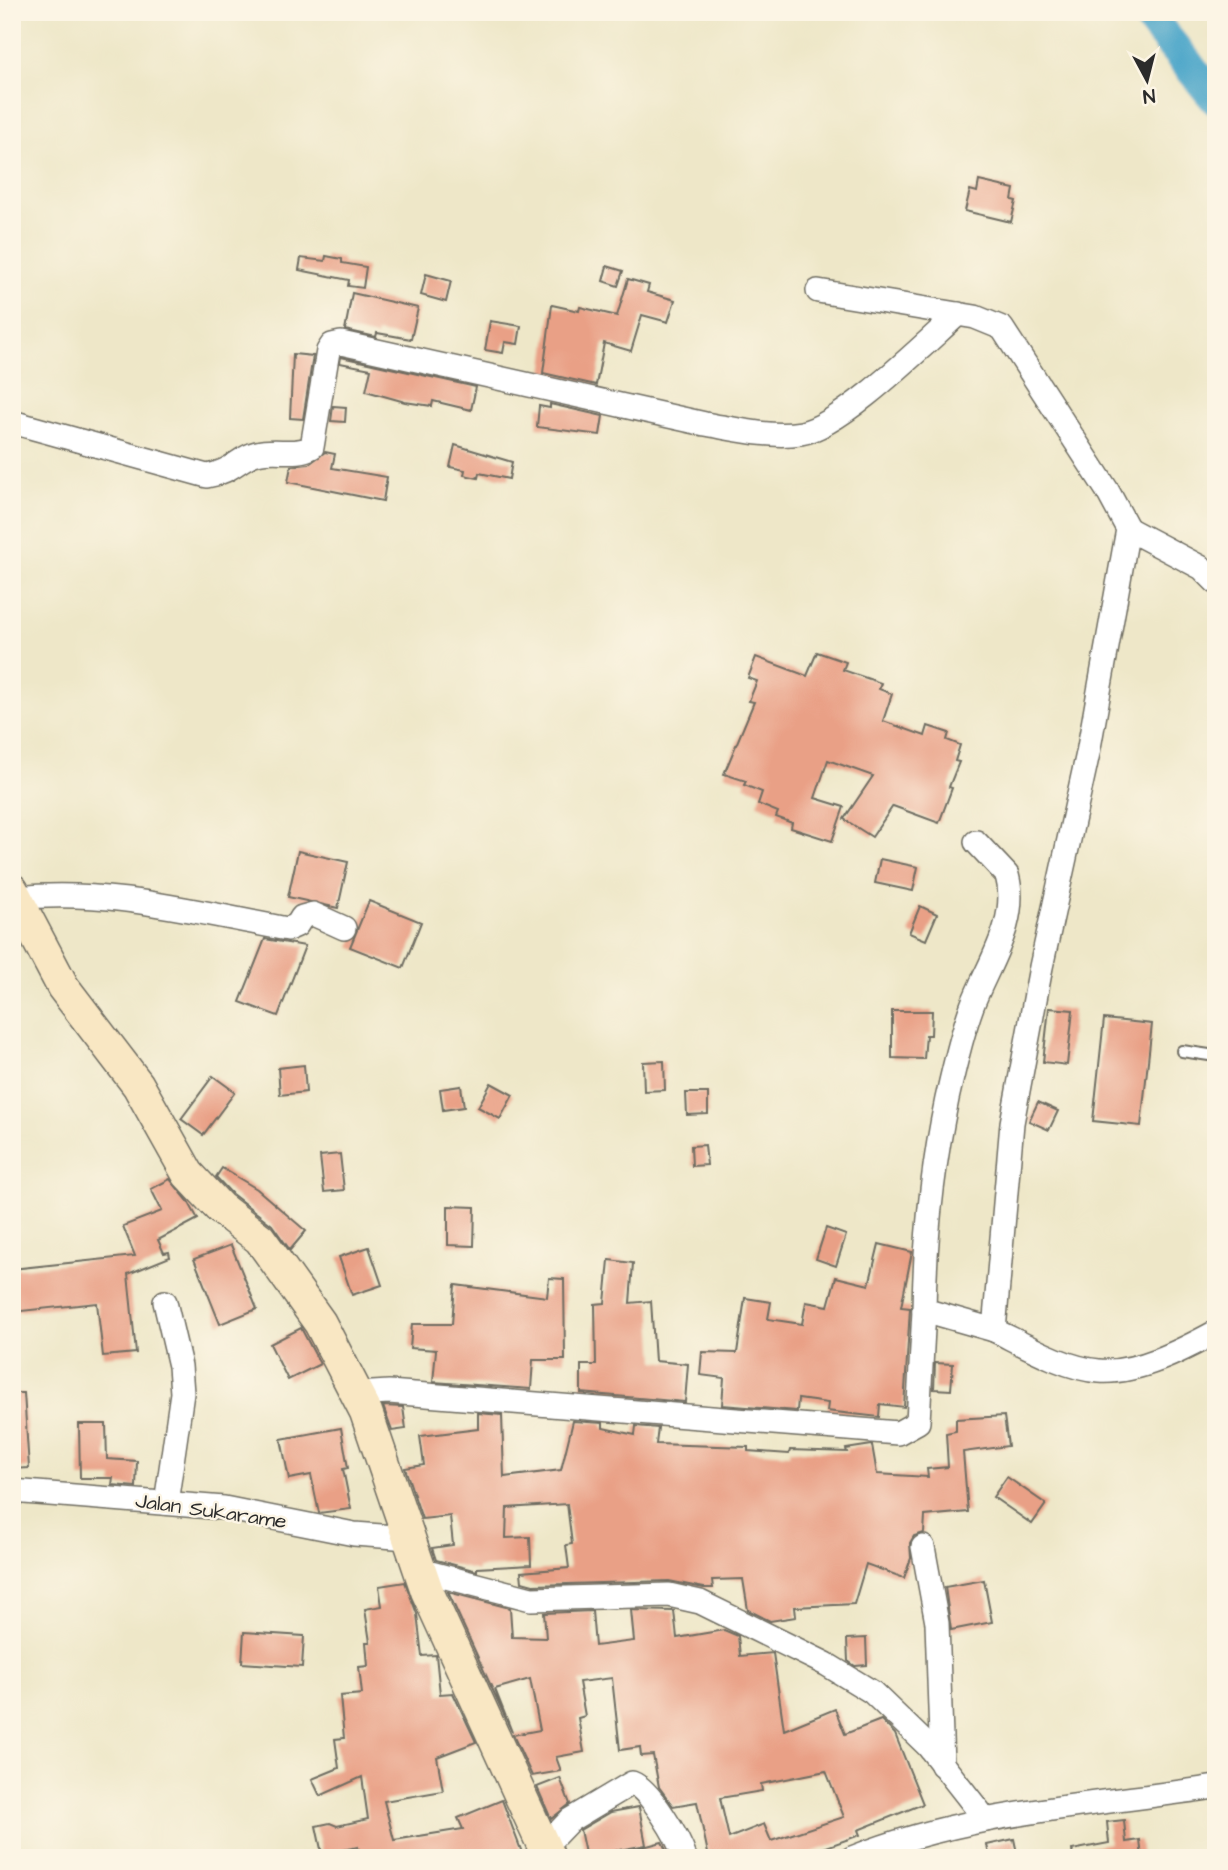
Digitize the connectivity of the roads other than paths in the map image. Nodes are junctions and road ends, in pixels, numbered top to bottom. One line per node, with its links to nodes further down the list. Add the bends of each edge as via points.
1 (818, 291): 2 (street)
2 (958, 314): 3 (street, via 849,409 804,433 751,432 705,424 341,343 328,351 312,447 261,451 219,474 207,476); 4 (street, via 1002,328)
3 (12, 422)
4 (1128, 529): 5 (street, via 1202,568); 13 (street, via 1012,1123)
5 (1216, 582)
6 (976, 842): 12 (street, via 1007,875 1008,902 1004,933 973,1004 947,1099 930,1186)
7 (15, 894): 8 (street, via 117,898 288,929 313,914); 15 (street, via 63,987 138,1085 188,1174 279,1262 320,1323)
8 (344, 928)
9 (1182, 1051): 10 (lane)
10 (1216, 1056)
11 (165, 1302): 17 (street, via 182,1394)
12 (924, 1310): 13 (street); 15 (street, via 918,1422 898,1433 389,1392)
13 (994, 1329): 14 (street, via 1042,1353 1098,1371 1128,1368)
14 (1215, 1334)
15 (356, 1394): 18 (street)
16 (12, 1491): 17 (street, Jalan Sukarame)
17 (166, 1503): 18 (street, Jalan Sukarame, via 223,1508 354,1534)
18 (408, 1538): 20 (street)
19 (923, 1547): 21 (street, via 937,1623)
20 (419, 1570): 21 (street, via 531,1599 669,1595 701,1601 872,1692 908,1724); 24 (street)
21 (942, 1765): 23 (street)
22 (1216, 1787): 23 (street)
23 (986, 1821): 26 (street, via 892,1842)
24 (547, 1853): 25 (street, via 570,1820 632,1783 640,1786 670,1829)
25 (684, 1858)
26 (852, 1858)

